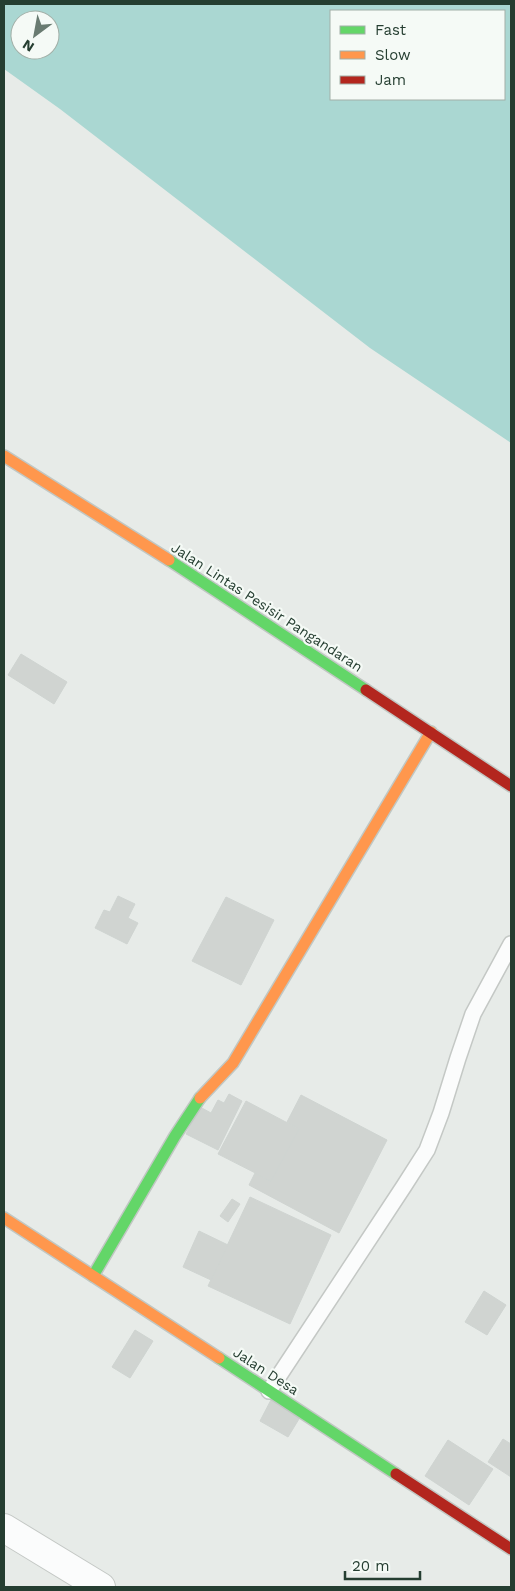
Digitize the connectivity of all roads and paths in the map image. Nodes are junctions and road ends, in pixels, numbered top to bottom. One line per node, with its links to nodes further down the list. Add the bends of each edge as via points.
1 (4, 456): 2 (street, Jalan Lintas Pesisir Pangandaran)
2 (431, 732): 3 (street, Jalan Lintas Pesisir Pangandaran); 6 (street, via 233,1064 201,1096)
3 (511, 786)
4 (511, 944): 7 (lane, via 473,1014 426,1150)
5 (4, 1218): 6 (street, Jalan Desa)
6 (93, 1276): 7 (street, Jalan Desa)
7 (269, 1391): 9 (street, Jalan Desa)
8 (4, 1528): 10 (street)
9 (511, 1549)
10 (101, 1587)

